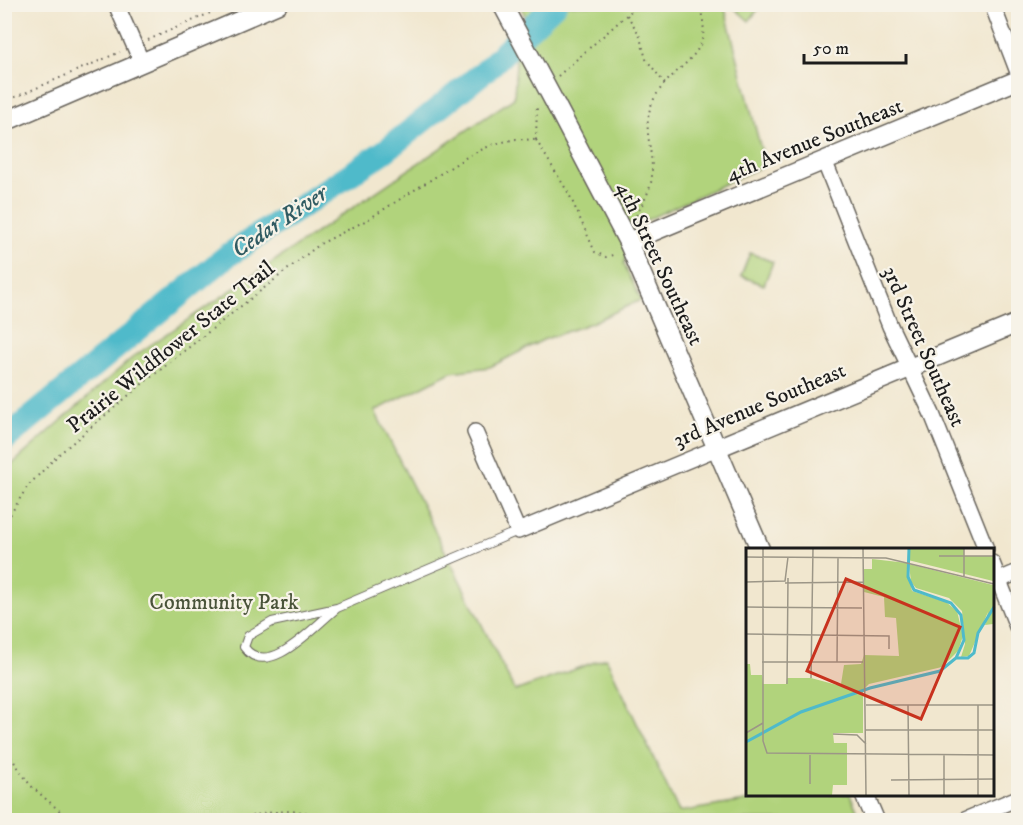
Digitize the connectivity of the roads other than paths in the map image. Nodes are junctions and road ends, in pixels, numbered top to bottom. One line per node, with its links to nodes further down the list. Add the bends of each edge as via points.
1 (116, 4): 5 (street)
2 (278, 4): 5 (street)
3 (502, 4): 10 (street, 4th Street Southeast, bridge)
4 (992, 4): 6 (street)
5 (141, 63): 8 (street)
6 (1018, 72)
7 (1018, 80): 9 (street, 4th Avenue Southeast)
8 (4, 122)
9 (824, 160): 10 (street, 4th Avenue Southeast); 12 (street, 3rd Street Southeast)
10 (628, 242): 14 (street, 4th Street Southeast)
11 (1018, 323): 12 (street, 3rd Avenue Southeast)
12 (910, 368): 14 (street, 3rd Avenue Southeast); 17 (street, 3rd Street Southeast)
13 (475, 432): 15 (street)
14 (717, 448): 15 (street, 3rd Avenue Southeast); 16 (street, 4th Street Southeast)
15 (518, 531): 20 (lane)
16 (760, 548)
17 (986, 548)
18 (1018, 572): 19 (street)
19 (995, 581): 21 (street)
20 (337, 608): 20 (lane, via 272,622 248,636 244,647 251,657 262,660 279,654)
21 (1018, 629)
22 (864, 795): 24 (street)
23 (1018, 798): 25 (street)
24 (875, 820)
25 (965, 820)

